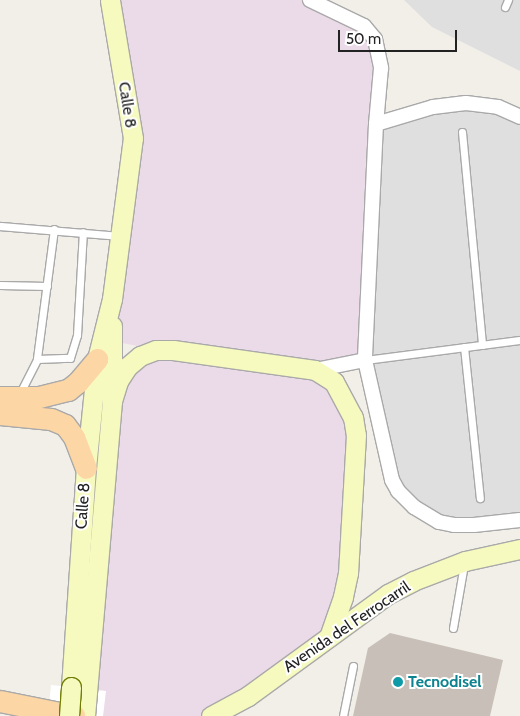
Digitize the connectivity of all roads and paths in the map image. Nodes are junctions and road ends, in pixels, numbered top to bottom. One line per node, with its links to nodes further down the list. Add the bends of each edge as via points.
1 (110, 0): 9 (street, Calle 8, via 133,138)
2 (310, 0): 4 (street, via 364,26 375,39 381,68)
3 (520, 117): 4 (street, via 498,107 466,103 433,107)
4 (376, 124): 18 (street)
5 (462, 132): 14 (lane)
6 (0, 226): 7 (lane)
7 (54, 229): 8 (lane); 11 (lane)
8 (83, 232): 9 (lane); 16 (lane, via 77,335 70,358)
9 (120, 236): 12 (street, Calle 8)
10 (0, 285): 11 (lane)
11 (47, 286): 16 (lane)
12 (112, 299): 17 (street, Calle 8); 21 (street, Calle 8)
13 (520, 340): 14 (lane)
14 (482, 345): 15 (lane)
15 (464, 347): 18 (lane); 24 (lane)
16 (37, 359): 20 (lane)
17 (97, 359): 20 (main road, via 68,390 40,397); 23 (street, Calle 8)
18 (365, 360): 19 (street); 25 (street, via 388,466 392,480 404,498 425,515 454,525)
19 (315, 370): 21 (street, via 156,350 140,356 127,367 118,381); 29 (street, via 334,382 343,396 353,416 356,435 348,572)
20 (9, 398)
21 (112, 401): 31 (street, Calle 8)
22 (0, 414): 23 (main road, via 51,419 65,425 74,437)
23 (86, 468): 31 (street, Calle 8)
24 (480, 498)
25 (520, 520)
26 (520, 549): 27 (street, Avenida del Ferrocarril)
27 (465, 560): 28 (lane); 29 (street, Avenida del Ferrocarril, via 388,594)
28 (454, 628)
29 (329, 637): 36 (street, Avenida del Ferrocarril, via 248,696)
30 (352, 666): 37 (lane)
31 (79, 688): 33 (street, Calle 8, bridge); 35 (street, Calle 8)
32 (0, 701): 34 (main road)
33 (69, 716)
34 (75, 716)
35 (85, 716)
36 (211, 716)
37 (343, 716)

